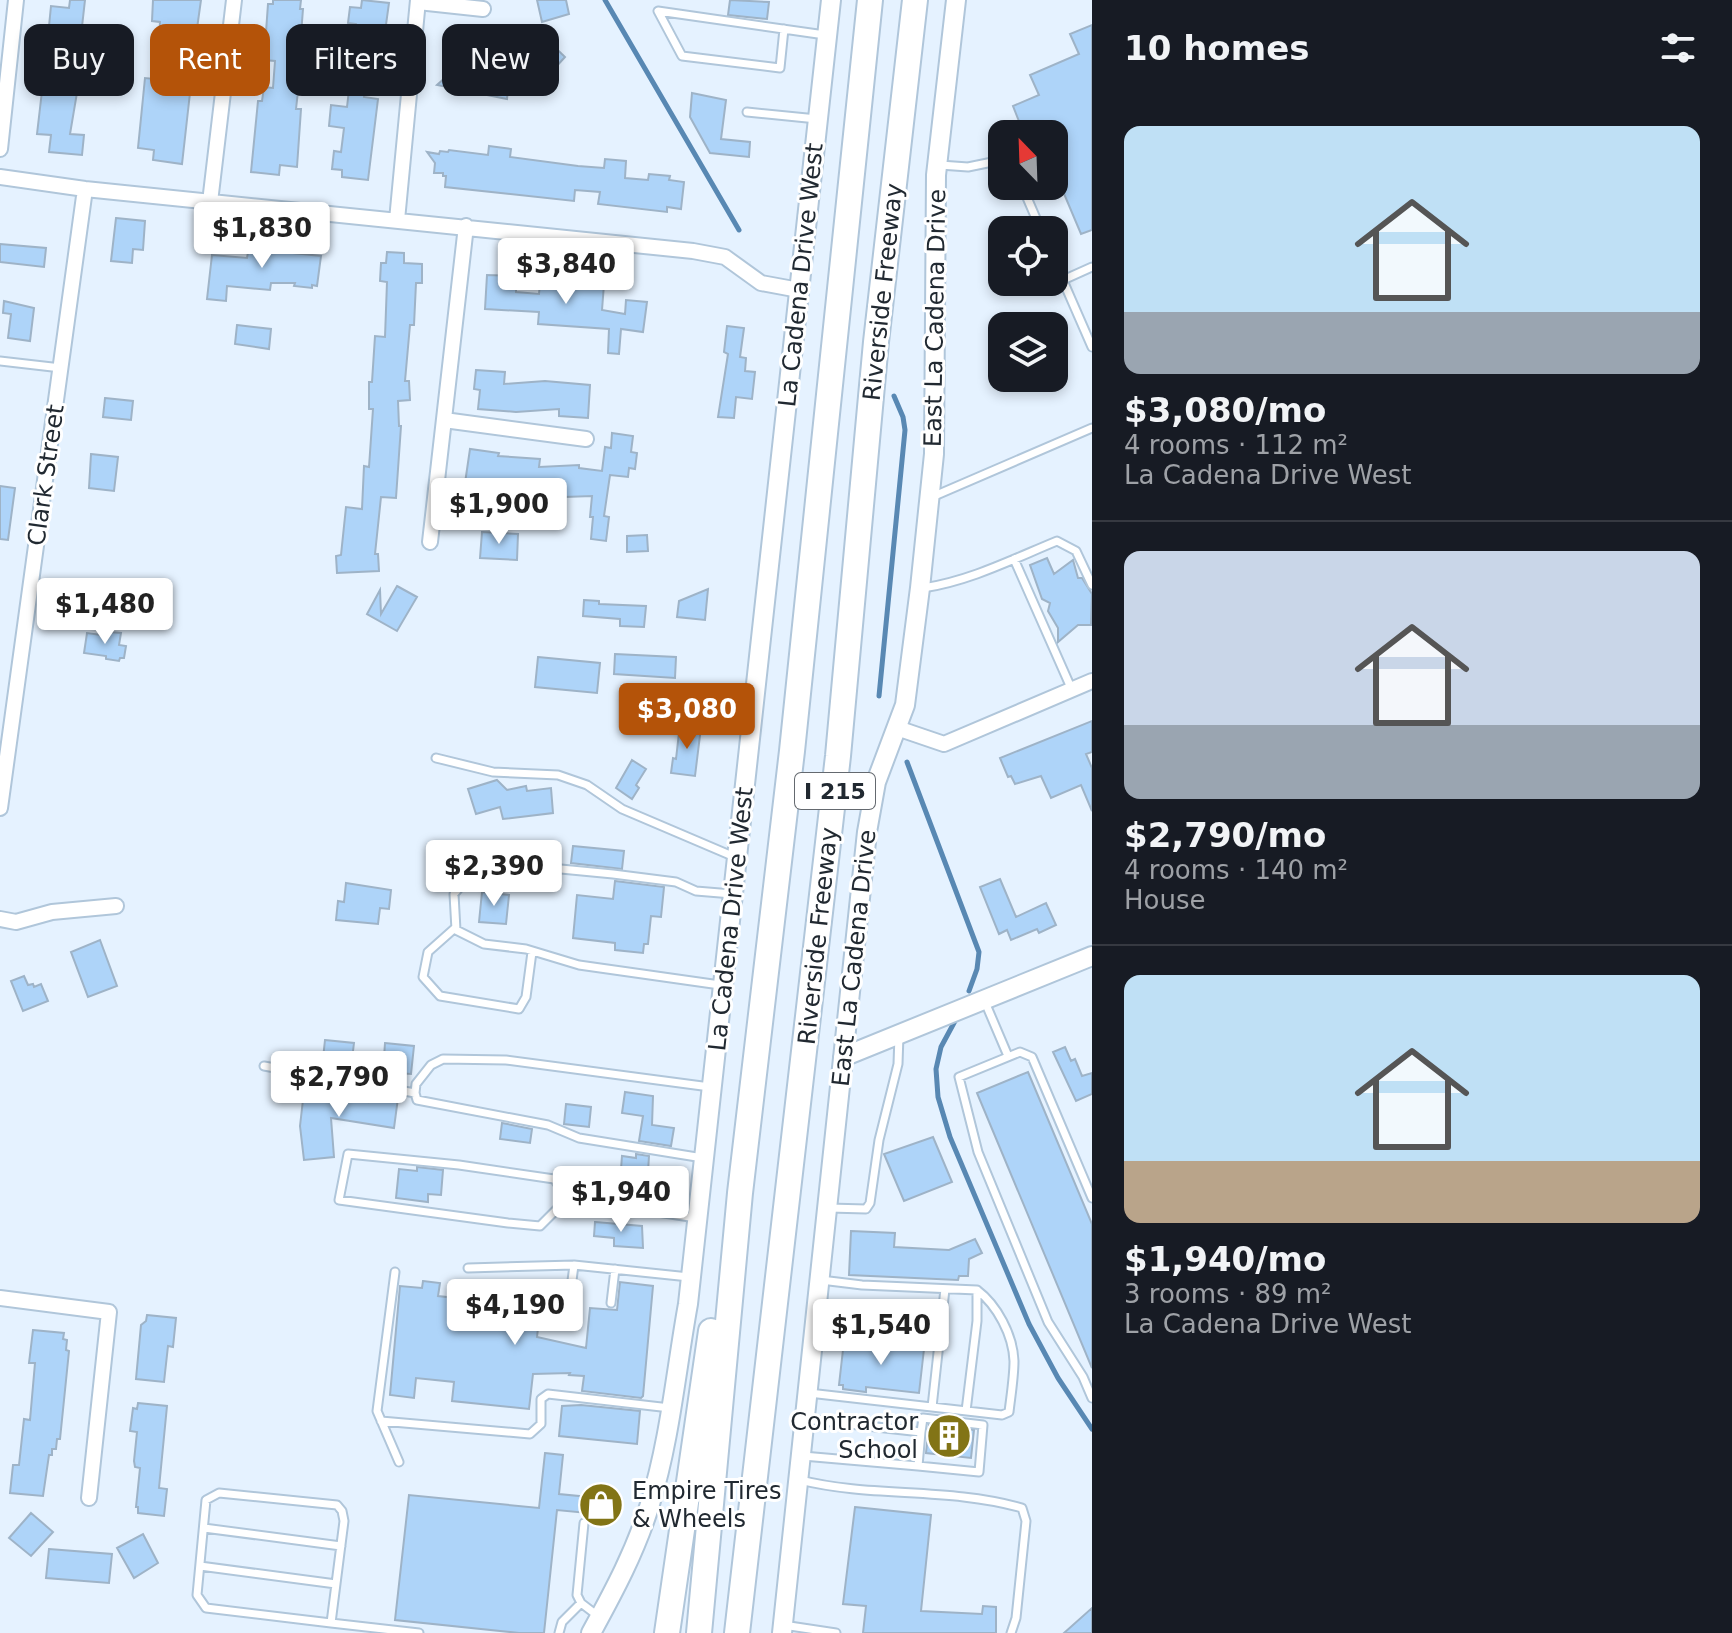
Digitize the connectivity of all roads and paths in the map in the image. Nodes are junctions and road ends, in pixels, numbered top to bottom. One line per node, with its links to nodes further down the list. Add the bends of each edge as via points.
1 (16, 0): 13 (street)
2 (234, 0): 18 (street)
3 (831, 0): 10 (main road, La Cadena Drive West)
4 (870, 0): 57 (highway, Riverside Freeway / I 215)
5 (915, 0): 90 (highway, Riverside Freeway / I 215, via 876,342 838,756)
6 (956, 0): 15 (main road, East La Cadena Drive)
7 (418, 1): 8 (street); 19 (street)
8 (483, 9)
9 (784, 29): 9 (lane, via 753,25 658,11 682,56 780,68); 10 (lane)
10 (828, 36): 12 (main road, La Cadena Drive West)
11 (747, 112): 12 (lane)
12 (818, 119): 23 (main road, La Cadena Drive West)
13 (0, 149)
14 (988, 163): 15 (lane)
15 (937, 165): 31 (main road, East La Cadena Drive)
16 (0, 177): 17 (street)
17 (85, 189): 18 (street); 27 (street, Clark Street)
18 (210, 202): 19 (street)
19 (397, 220): 20 (street)
20 (466, 226): 23 (street, via 704,253 732,261 761,283); 28 (street)
21 (1092, 267): 22 (lane)
22 (1068, 278)
23 (799, 290): 41 (main road, La Cadena Drive West)
24 (1068, 292): 25 (lane)
25 (1092, 347)
26 (0, 361): 27 (lane)
27 (61, 368): 40 (street, Clark Street)
28 (444, 420): 30 (street); 32 (street)
29 (1092, 428): 31 (lane)
30 (586, 439)
31 (929, 498): 35 (main road, East La Cadena Drive)
32 (430, 542)
33 (1014, 559): 34 (lane, via 1057,541 1076,551); 35 (lane, via 945,585); 37 (lane)
34 (1092, 585)
35 (920, 588): 38 (main road, East La Cadena Drive, via 910,681)
36 (1092, 681): 37 (street)
37 (1072, 690): 38 (street, via 944,744)
38 (897, 728): 52 (main road, East La Cadena Drive, via 876,782 867,832)
39 (436, 758): 41 (lane, via 493,772 558,775 587,785 622,809)
40 (0, 808)
41 (738, 858): 42 (main road, La Cadena Drive West)
42 (734, 894): 45 (lane, via 540,867 474,870 454,894); 48 (main road, La Cadena Drive West)
43 (116, 906): 44 (street, via 52,912 16,922)
44 (0, 919)
45 (455, 928): 46 (lane, via 484,944); 46 (lane, via 428,952 423,977 440,996 519,1009 526,997)
46 (532, 952): 48 (lane, via 579,965)
47 (1092, 956): 49 (main road)
48 (724, 986): 54 (main road, La Cadena Drive West)
49 (984, 1000): 50 (main road); 51 (lane)
50 (900, 1034): 52 (main road); 60 (lane, via 870,1203 866,1209)
51 (1008, 1056): 59 (lane, via 1020,1052 1032,1057); 74 (lane, via 959,1077 978,1152 1042,1308)
52 (843, 1057): 60 (main road, East La Cadena Drive)
53 (264, 1066): 55 (lane)
54 (713, 1087): 55 (lane, via 466,1058 431,1065); 56 (main road, La Cadena Drive West)
55 (415, 1093): 56 (lane, via 417,1100 548,1125 579,1138)
56 (705, 1158): 61 (main road, La Cadena Drive West)
57 (740, 1193): 98 (highway, via 723,1222 699,1429); 99 (highway, Riverside Freeway / I 215)
58 (568, 1198): 58 (lane, via 554,1179 348,1154 339,1200 540,1226); 61 (lane)
59 (1092, 1198)
60 (827, 1208): 67 (main road, East La Cadena Drive)
61 (699, 1218): 66 (main road, La Cadena Drive West)
62 (574, 1265): 63 (lane); 64 (lane); 72 (lane)
63 (468, 1268)
64 (615, 1269): 66 (lane); 71 (lane)
65 (395, 1272): 79 (lane, via 377,1411)
66 (691, 1277): 76 (main road, La Cadena Drive West)
67 (819, 1280): 68 (lane); 73 (main road, East La Cadena Drive)
68 (945, 1289): 69 (lane); 75 (lane)
69 (977, 1290): 77 (lane); 77 (lane, via 998,1312 1014,1359 1009,1412)
70 (0, 1298): 85 (street, via 109,1312)
71 (611, 1303)
72 (570, 1325)
73 (807, 1393): 75 (lane); 78 (main road, East La Cadena Drive)
74 (1092, 1398)
75 (932, 1407): 77 (lane)
76 (670, 1408): 79 (lane, via 548,1394 541,1399 541,1424 530,1434); 94 (main road, La Cadena Drive West, via 650,1506)
77 (966, 1411)
78 (804, 1419): 80 (lane); 81 (main road, East La Cadena Drive)
79 (381, 1421): 82 (lane)
80 (921, 1432): 83 (lane); 83 (lane, via 923,1418 983,1425 979,1472)
81 (801, 1455): 83 (lane); 84 (main road, East La Cadena Drive)
82 (399, 1462)
83 (918, 1466)
84 (798, 1479): 95 (main road, East La Cadena Drive); 103 (lane, via 935,1492 1022,1508 1026,1521)
85 (89, 1498)
86 (584, 1523): 92 (lane, via 577,1586)
87 (204, 1528): 88 (lane); 88 (lane, via 206,1500 219,1493 337,1505 344,1521); 89 (lane)
88 (341, 1546): 91 (lane)
89 (200, 1566): 91 (lane); 93 (lane, via 197,1595 206,1608)
90 (743, 1580): 100 (highway, Riverside Freeway / I 215); 101 (highway)
91 (336, 1584): 93 (lane)
92 (581, 1603): 94 (lane); 97 (lane, via 562,1622)
93 (331, 1623): 96 (lane)
94 (596, 1625)
95 (782, 1629): 102 (lane)
96 (419, 1633)
97 (559, 1633)
98 (667, 1633)
99 (699, 1633)
100 (737, 1633)
101 (749, 1633)
102 (836, 1633)
103 (1011, 1633)

